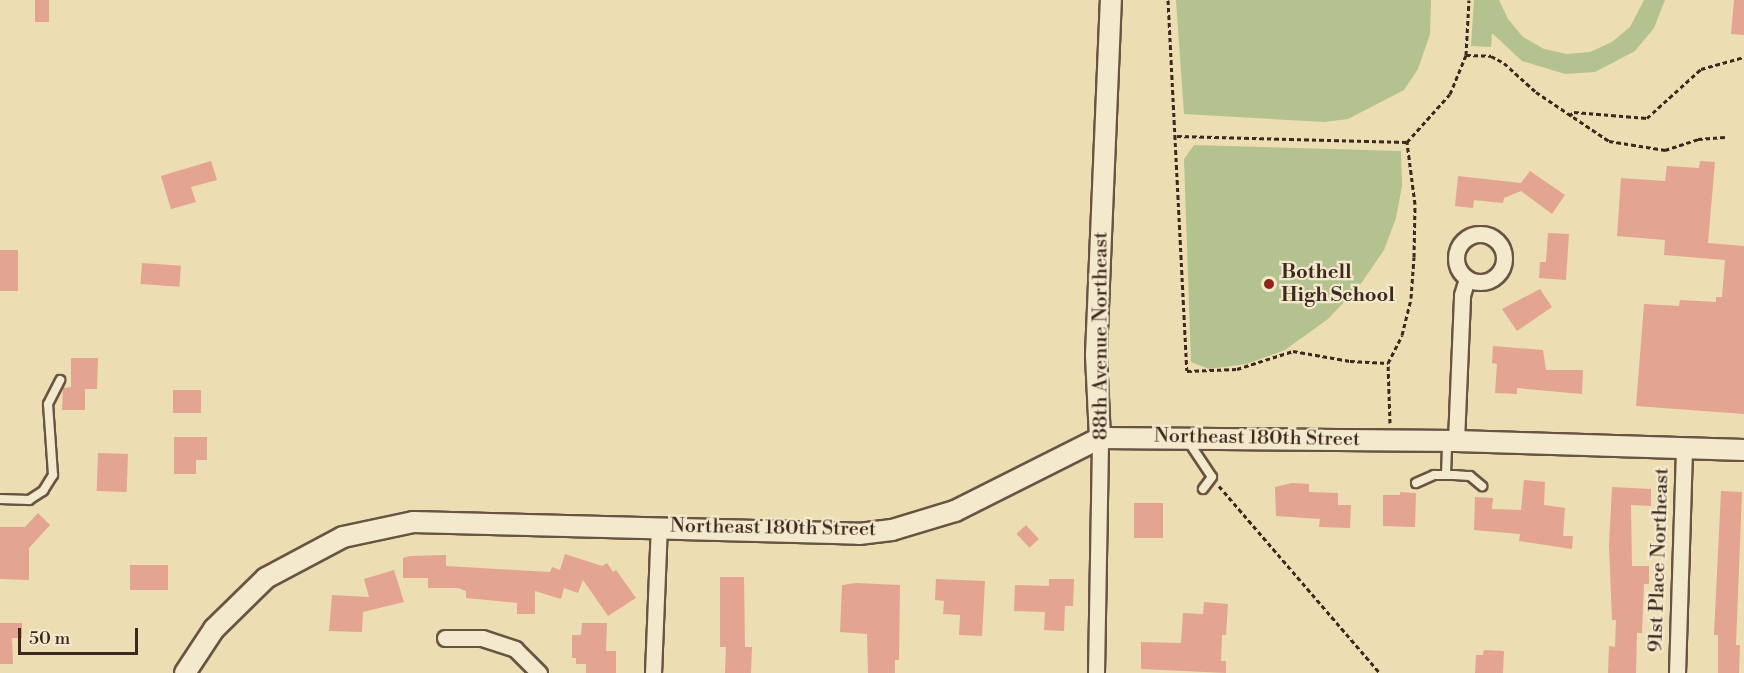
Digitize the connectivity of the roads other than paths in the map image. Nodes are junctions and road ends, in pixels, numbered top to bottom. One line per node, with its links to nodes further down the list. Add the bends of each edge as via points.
1 (1111, 0): 5 (street, 88th Avenue Northeast, via 1096,355)
2 (1467, 279): 6 (street, via 1462,295)
3 (60, 380): 13 (lane, via 48,404 53,475 43,491 29,500)
4 (1185, 437): 5 (street, Northeast 180th Street); 6 (street, Northeast 180th Street); 12 (lane, via 1212,477)
5 (1100, 438): 14 (street, Northeast 180th Street, via 926,523 859,534); 19 (street, 88th Avenue Northeast)
6 (1451, 441): 7 (street, Northeast 180th Street); 9 (lane)
7 (1684, 449): 8 (street, Northeast 180th Street); 20 (street, 91st Place Northeast)
8 (1744, 450)
9 (1446, 475): 10 (lane); 11 (lane, via 1470,476)
10 (1416, 483)
11 (1482, 486)
12 (1203, 489)
13 (0, 500)
14 (659, 526): 16 (street, Northeast 180th Street, via 447,520 379,527 343,537 266,578 214,629); 18 (street)
15 (445, 638): 17 (street, via 482,638 515,649)
16 (185, 673)
17 (540, 673)
18 (653, 673)
19 (1096, 673)
20 (1677, 673)

